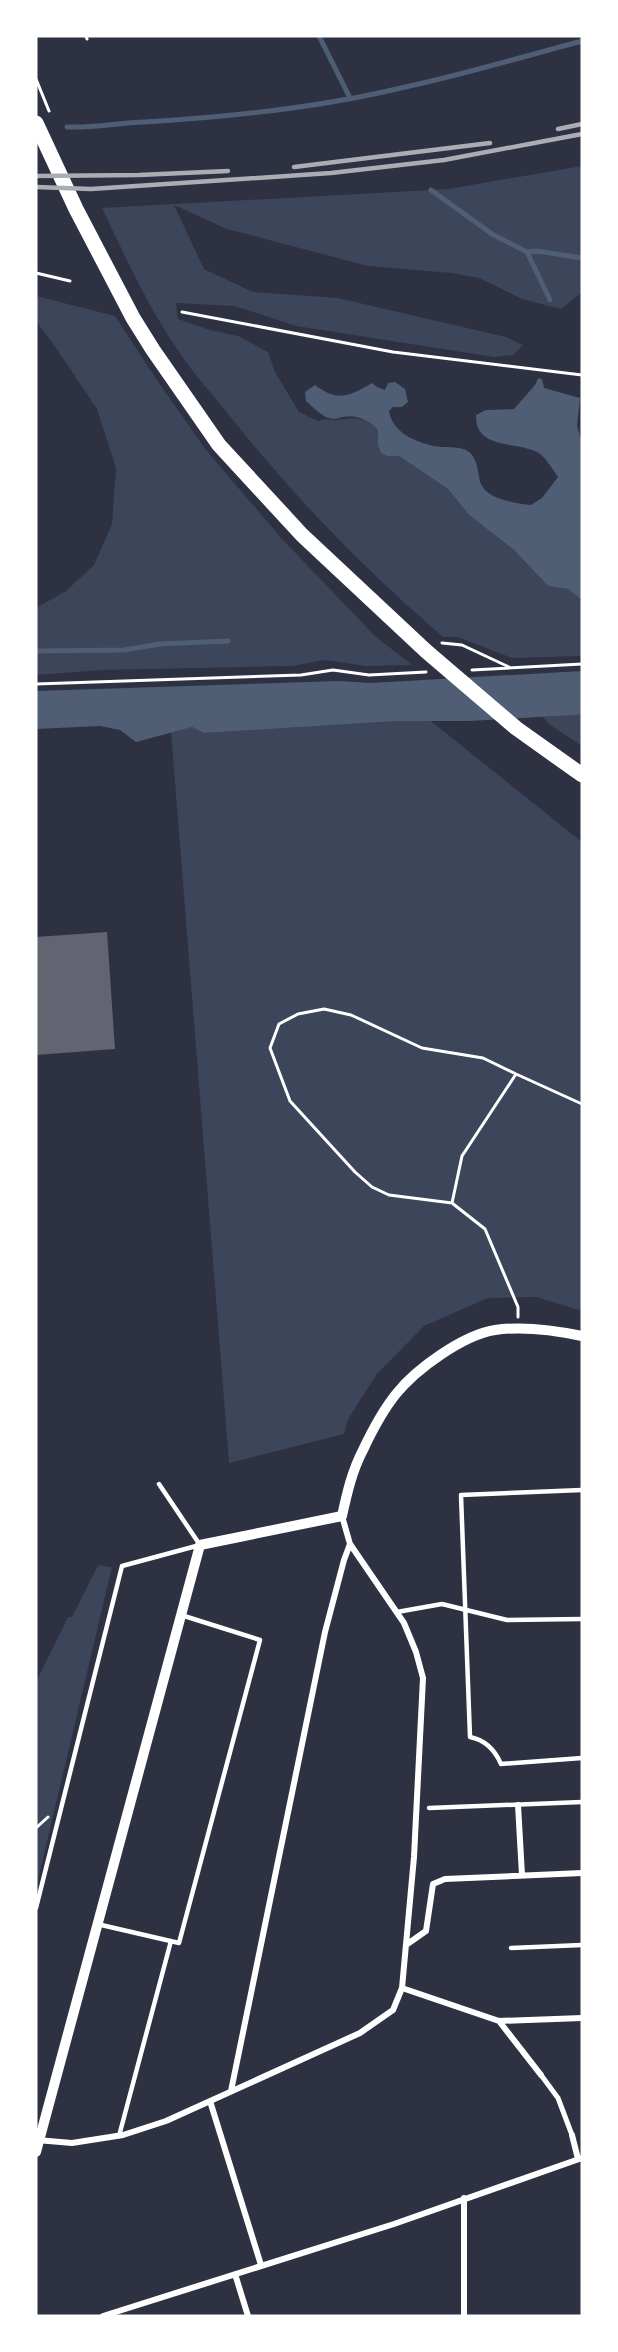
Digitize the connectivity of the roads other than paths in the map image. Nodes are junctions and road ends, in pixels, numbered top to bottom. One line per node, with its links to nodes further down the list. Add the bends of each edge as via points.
1 (36, 123): 2 (main road, via 133,318 219,445 302,535 422,648 516,728)
2 (582, 775)
3 (582, 1336): 6 (street, via 519,1328 493,1330 463,1340 436,1358 396,1394 363,1449)
4 (159, 1484): 8 (lane)
5 (582, 1490): 9 (lane, via 461,1495)
6 (342, 1516): 7 (street); 8 (street)
7 (350, 1544): 10 (street); 29 (street, via 325,1632)
8 (200, 1545): 11 (street); 19 (lane, via 122,1566)
9 (465, 1609): 10 (lane, via 442,1604); 12 (lane, via 507,1620); 13 (lane, via 470,1737 490,1747 501,1764)
10 (397, 1612): 22 (street, via 416,1652 423,1678 414,1857)
11 (181, 1615): 20 (street); 21 (lane, via 260,1640 179,1943)
12 (582, 1619)
13 (582, 1758)
14 (582, 1802): 15 (lane)
15 (518, 1805): 16 (lane); 18 (street)
16 (429, 1808)
17 (582, 1873): 18 (street)
18 (522, 1875): 22 (street, via 444,1879 433,1884 426,1930)
19 (36, 1908)
20 (97, 1924): 21 (lane); 33 (street)
21 (171, 1941): 32 (lane)
22 (405, 1945): 25 (street)
23 (582, 1945): 24 (lane)
24 (511, 1948)
25 (402, 1988): 27 (street); 29 (street, via 393,2010 360,2034)
26 (582, 2018): 27 (street)
27 (499, 2021): 28 (street)
28 (541, 2075): 31 (street, via 558,2098)
29 (231, 2091): 30 (street)
30 (210, 2101): 32 (street); 36 (street)
31 (572, 2135): 34 (street)
32 (119, 2136): 33 (street)
33 (37, 2144)
34 (580, 2159): 35 (street)
35 (464, 2198): 36 (street); 42 (street)
36 (261, 2265): 37 (street)
37 (235, 2274): 38 (street); 41 (street)
38 (128, 2307): 39 (street); 40 (street)
39 (103, 2316)
40 (131, 2316)
41 (249, 2316)
42 (464, 2316)

